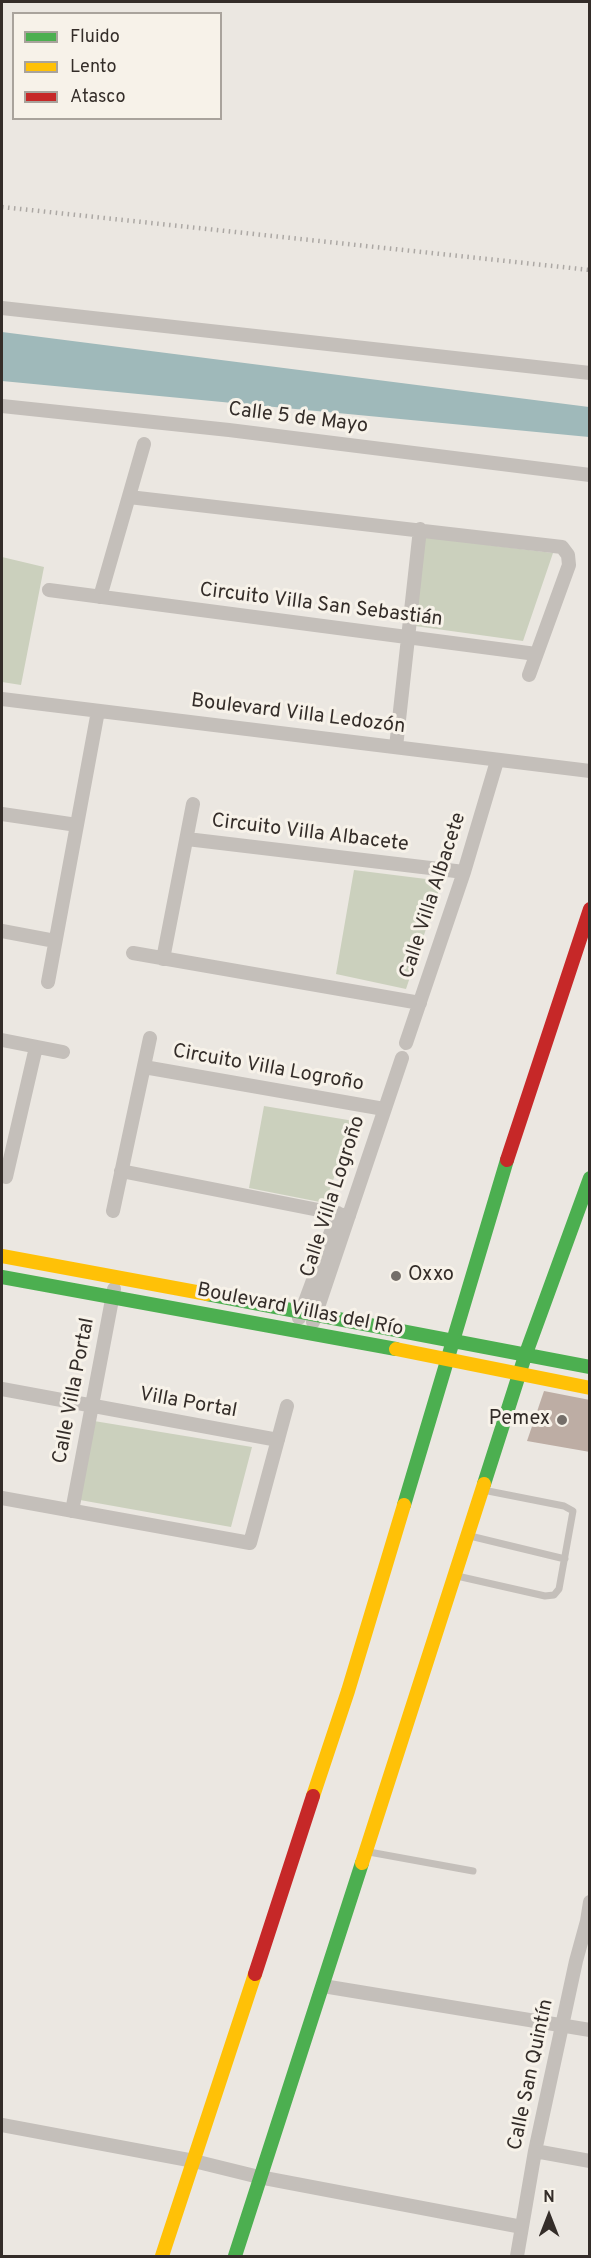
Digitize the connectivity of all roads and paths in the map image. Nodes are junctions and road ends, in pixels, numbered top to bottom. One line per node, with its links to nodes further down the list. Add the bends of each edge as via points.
1 (2, 308): 2 (street)
2 (590, 373)
3 (2, 406): 5 (street, Calle 5 de Mayo)
4 (144, 444): 6 (street)
5 (590, 475)
6 (129, 497): 7 (street); 9 (street)
7 (420, 529): 10 (street); 11 (street, via 559,546 567,551 569,565)
8 (49, 590): 9 (street, Circuito Villa San Sebastián)
9 (100, 597): 10 (street, Circuito Villa San Sebastián)
10 (407, 637): 11 (street, Circuito Villa San Sebastián); 15 (street)
11 (536, 654): 12 (street)
12 (529, 675)
13 (2, 699): 14 (street, Boulevard Villa Ledozón)
14 (98, 711): 15 (street, Boulevard Villa Ledozón); 20 (street)
15 (396, 747): 16 (street, Boulevard Villa Ledozón)
16 (497, 761): 17 (street, Boulevard Villa Ledozón); 22 (street, Calle Villa Albacete)
17 (590, 771)
18 (193, 804): 21 (street, Circuito Villa Albacete)
19 (2, 814): 20 (street)
20 (77, 825): 25 (street)
21 (187, 839): 22 (street, Circuito Villa Albacete); 27 (street, Circuito Villa Albacete)
22 (464, 872): 29 (street, Calle Villa Albacete)
23 (590, 909): 52 (street, via 510,1150)
24 (2, 931): 25 (street)
25 (55, 941): 28 (street)
26 (133, 954): 27 (street)
27 (163, 959): 29 (street)
28 (48, 982)
29 (420, 1003): 32 (street, Calle Villa Albacete)
30 (150, 1038): 36 (street, Circuito Villa Logroño)
31 (2, 1040): 33 (street)
32 (406, 1043)
33 (36, 1047): 34 (street); 38 (street)
34 (63, 1052)
35 (402, 1058): 37 (street)
36 (144, 1067): 37 (street, Circuito Villa Logroño); 39 (street, Circuito Villa Logroño)
37 (384, 1109): 43 (street, Calle Villa Logroño)
38 (7, 1153): 40 (street)
39 (121, 1171): 42 (street, Circuito Villa Logroño); 43 (street)
40 (6, 1177)
41 (590, 1178): 53 (street)
42 (113, 1211)
43 (343, 1214): 48 (street); 49 (street, Calle Villa Logroño)
44 (2, 1256): 46 (street, Boulevard Villas del Río)
45 (2, 1277): 47 (street, Boulevard Villas del Río)
46 (116, 1278): 47 (street, Calle Villa Portal); 48 (street, Boulevard Villas del Río)
47 (112, 1296): 50 (street, Boulevard Villas del Río); 59 (street, Calle Villa Portal)
48 (302, 1311): 49 (street, Boulevard Villas del Río); 50 (street)
49 (316, 1314): 51 (street, Calle Villa Logroño); 52 (street, Boulevard Villas del Río)
50 (294, 1330): 51 (street, Boulevard Villas del Río)
51 (310, 1332): 54 (street, Boulevard Villas del Río)
52 (453, 1341): 53 (street, Boulevard Villas del Río); 54 (street)
53 (525, 1356): 55 (street, Boulevard Villas del Río); 56 (street)
54 (448, 1359): 56 (street, Boulevard Villas del Río); 76 (street, via 348,1691)
55 (590, 1367)
56 (519, 1375): 57 (street, Boulevard Villas del Río); 62 (street)
57 (590, 1388)
58 (2, 1389): 59 (street, Villa Portal)
59 (91, 1406): 61 (street, Villa Portal); 64 (street, Calle Villa Portal)
60 (287, 1406): 61 (street)
61 (278, 1440): 64 (street, via 250,1543)
62 (483, 1490): 65 (street); 66 (lane, via 573,1511)
63 (2, 1498): 64 (street)
64 (72, 1511)
65 (468, 1535): 66 (lane); 67 (street)
66 (565, 1558): 67 (lane, via 554,1596)
67 (454, 1575): 68 (street)
68 (365, 1851): 69 (lane); 71 (street)
69 (473, 1871)
70 (590, 1902): 72 (street, Calle San Quintín)
71 (323, 1986): 72 (street); 78 (street)
72 (564, 2024): 73 (street); 75 (street, Calle San Quintín)
73 (590, 2030)
74 (2, 2125): 76 (street)
75 (535, 2151): 77 (street); 79 (street, Calle San Quintín)
76 (194, 2161): 78 (street); 80 (street)
77 (590, 2161)
78 (259, 2177): 79 (street); 81 (street)
79 (522, 2227): 82 (street, Calle San Quintín)
80 (162, 2256)
81 (236, 2256)
82 (517, 2256)

